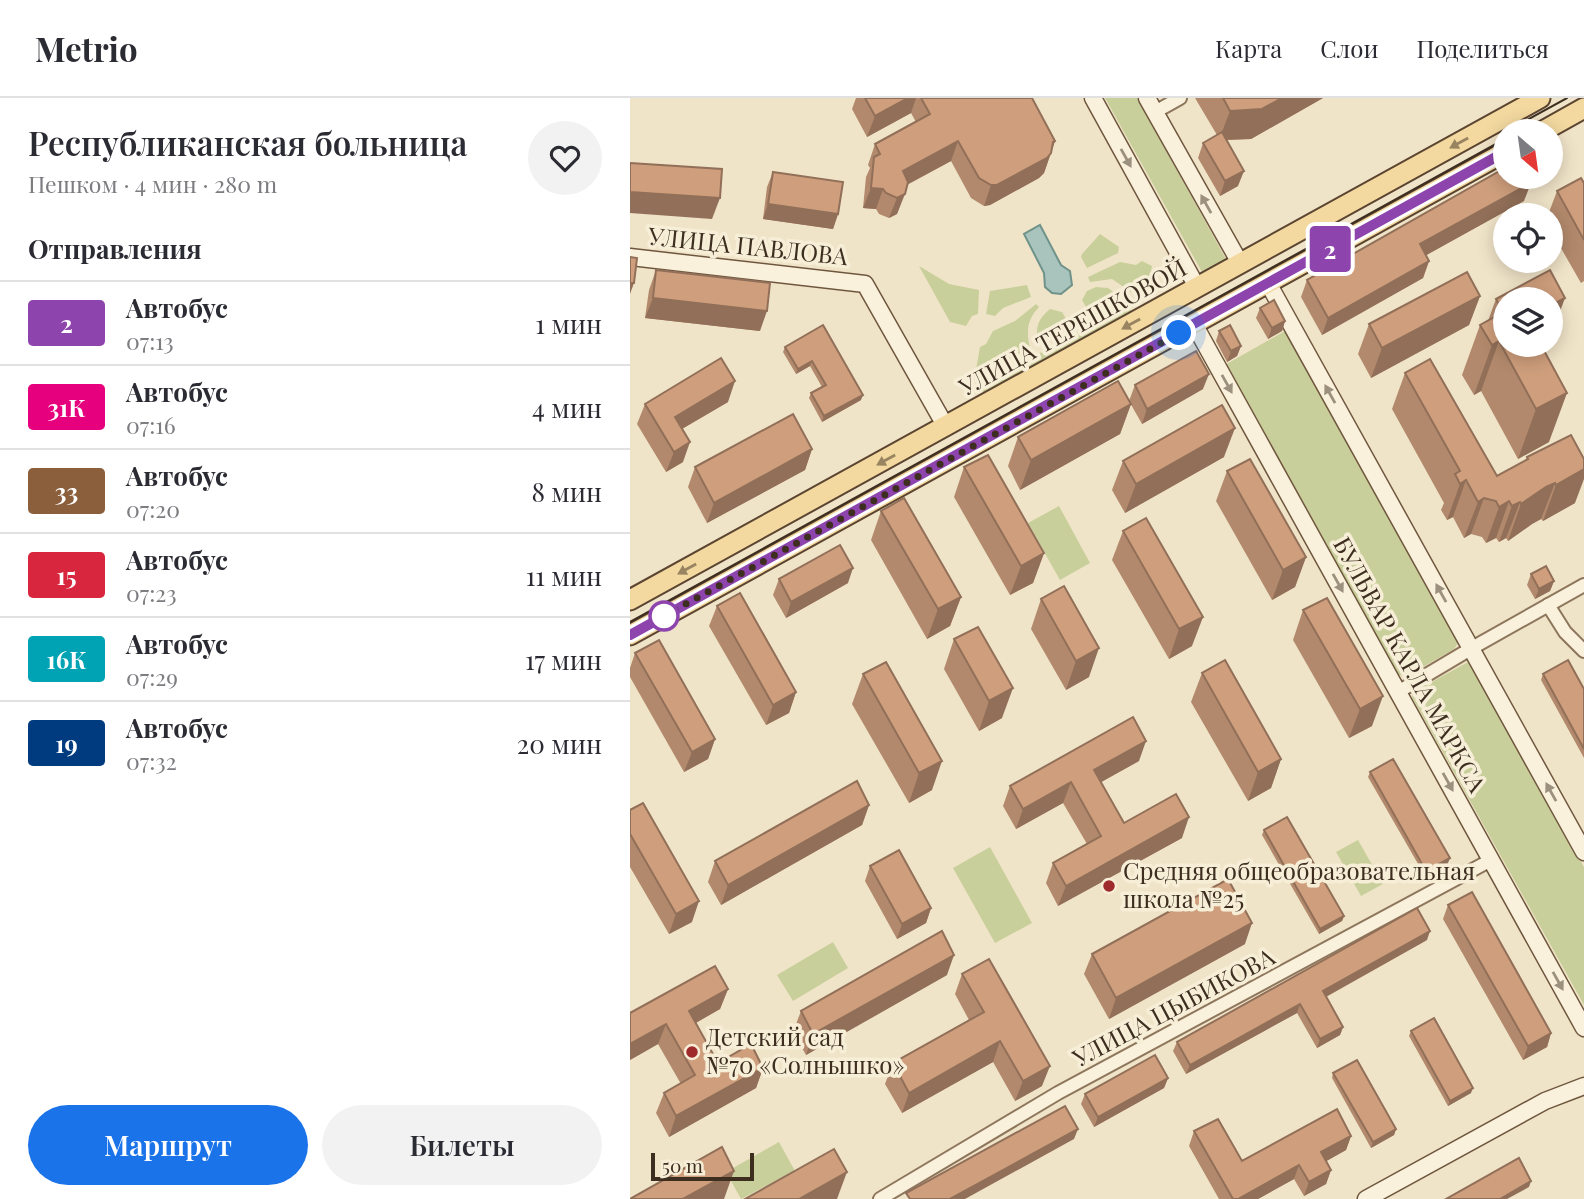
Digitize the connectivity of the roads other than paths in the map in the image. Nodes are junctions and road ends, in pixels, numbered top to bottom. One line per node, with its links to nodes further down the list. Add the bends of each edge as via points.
1 (1093, 98): 11 (street, one-way to 11)
2 (1180, 98): 4 (street)
3 (1540, 98): 9 (main road, УЛИЦА ТЕРЕШКОВОЙ, one-way to 9)
4 (1151, 105): 9 (street, one-way to 4)
5 (1584, 108): 6 (main road)
6 (1563, 120)
7 (1493, 159): 10 (main road)
8 (630, 257): 13 (street, УЛИЦА ПАВЛОВА, via 865,284)
9 (1240, 263): 11 (main road, УЛИЦА ТЕРЕШКОВОЙ)
10 (1268, 284): 12 (main road); 19 (street, one-way to 10)
11 (1197, 287): 13 (main road, УЛИЦА ТЕРЕШКОВОЙ, one-way to 13)
12 (1194, 324): 14 (main road); 21 (street, БУЛЬВАР КАРЛА МАРКСА, one-way to 21)
13 (946, 427): 14 (main road); 16 (main road, УЛИЦА ТЕРЕШКОВОЙ, one-way to 16)
14 (960, 453): 18 (main road)
15 (1584, 585): 17 (street)
16 (630, 600)
17 (1548, 605): 19 (street); 20 (street)
18 (630, 635)
19 (1472, 648): 21 (street); 22 (street, one-way to 19)
20 (1584, 651)
21 (1398, 692): 23 (street, БУЛЬВАР КАРЛА МАРКСА, one-way to 23)
22 (1584, 852)
23 (1491, 860): 24 (street, БУЛЬВАР КАРЛА МАРКСА, one-way to 24); 26 (street, УЛИЦА ЦЫБИКОВА, via 1059,1093)
24 (1584, 1028)
25 (1584, 1086): 27 (street, via 1545,1101)
26 (880, 1199)
27 (1366, 1199)

